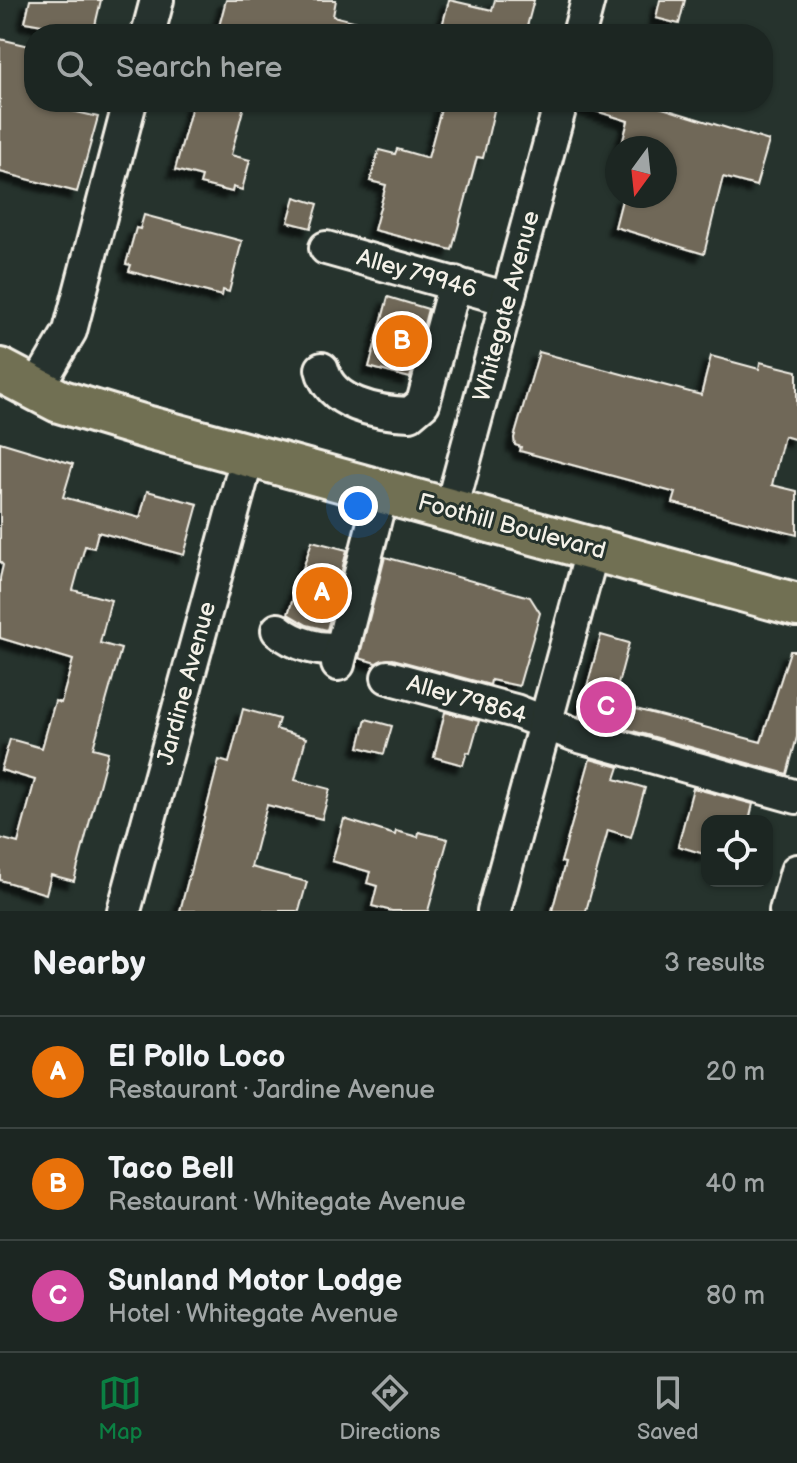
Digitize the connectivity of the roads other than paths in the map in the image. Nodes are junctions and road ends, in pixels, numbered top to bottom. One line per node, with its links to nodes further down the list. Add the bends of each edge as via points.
1 (157, 0): 3 (street)
2 (588, 0): 4 (street)
3 (151, 24)
4 (582, 24)
5 (127, 112): 12 (street, via 70,331)
6 (558, 112): 9 (street, Whitegate Avenue)
7 (326, 248): 8 (street, Alley 79946)
8 (455, 283): 9 (street, Alley 79946); 10 (street, via 423,403 410,414 336,395 325,384)
9 (508, 299): 15 (street, Whitegate Avenue)
10 (322, 369)
11 (0, 370): 12 (main road, Foothill Boulevard)
12 (32, 392): 13 (main road, Foothill Boulevard)
13 (248, 455): 14 (main road, Foothill Boulevard); 23 (street, Jardine Avenue)
14 (382, 491): 15 (main road, Foothill Boulevard); 18 (street, via 341,655)
15 (451, 509): 16 (main road, Foothill Boulevard)
16 (593, 548): 17 (main road, Foothill Boulevard); 20 (street)
17 (797, 605)
18 (278, 630)
19 (388, 677): 20 (street, Alley 79864)
20 (545, 723): 21 (street, Alley 79864); 24 (street)
21 (797, 797)
22 (797, 871): 25 (street)
23 (124, 911)
24 (494, 911)
25 (786, 911)

